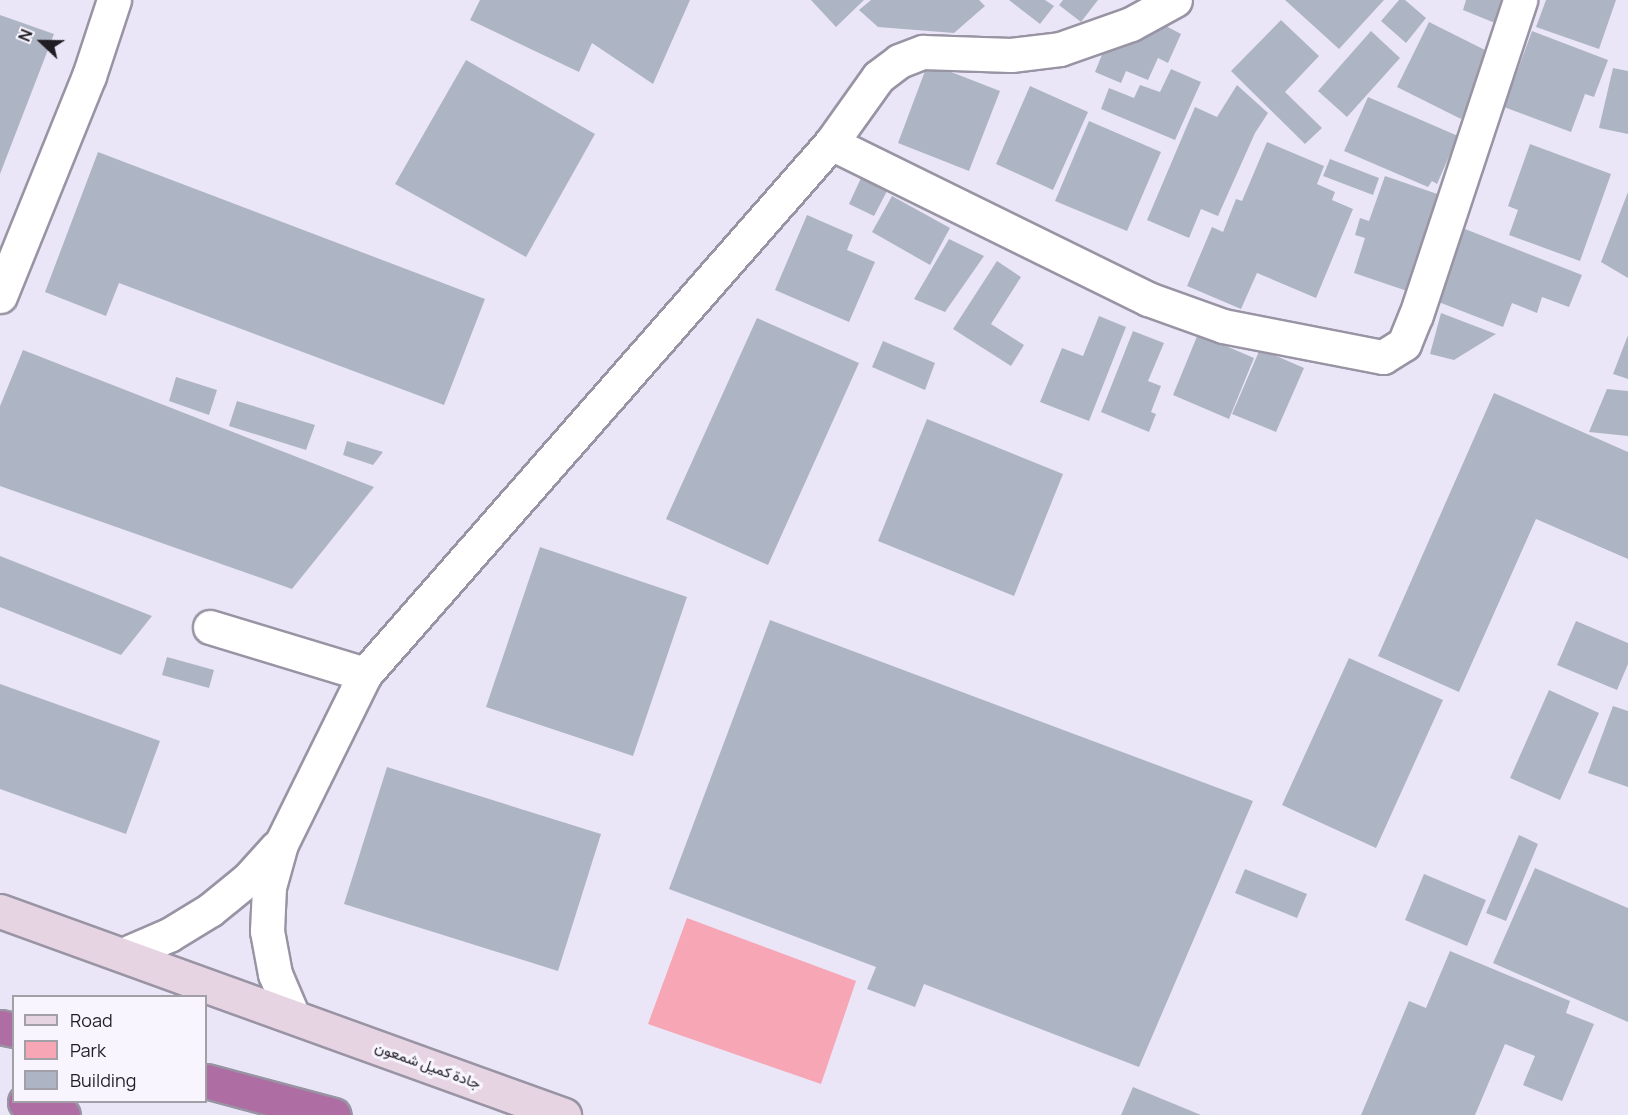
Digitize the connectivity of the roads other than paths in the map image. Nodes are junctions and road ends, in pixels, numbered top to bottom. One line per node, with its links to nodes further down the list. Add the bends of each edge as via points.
1 (114, 0): 5 (street, via 89,76)
2 (1175, 0): 4 (street, via 1131,24 1060,49 1011,55 923,52 899,61 878,77)
3 (1521, 0): 4 (street, via 1416,315 1404,344 1383,357 1223,326 1148,299)
4 (831, 143): 7 (street)
5 (0, 296)
6 (210, 627): 7 (street)
7 (365, 674): 8 (street)
8 (280, 844): 10 (street, via 248,879 210,910 169,935); 11 (street, via 269,887 267,931 275,974)
9 (0, 911): 10 (main road, جادة كميل شمعون)
10 (124, 954): 11 (main road, جادة كميل شمعون)
11 (292, 1014): 16 (main road, جادة كميل شمعون)
12 (207, 1081): 15 (highway)
13 (31, 1103): 14 (highway)
14 (63, 1115)
15 (334, 1115)
16 (564, 1115)

